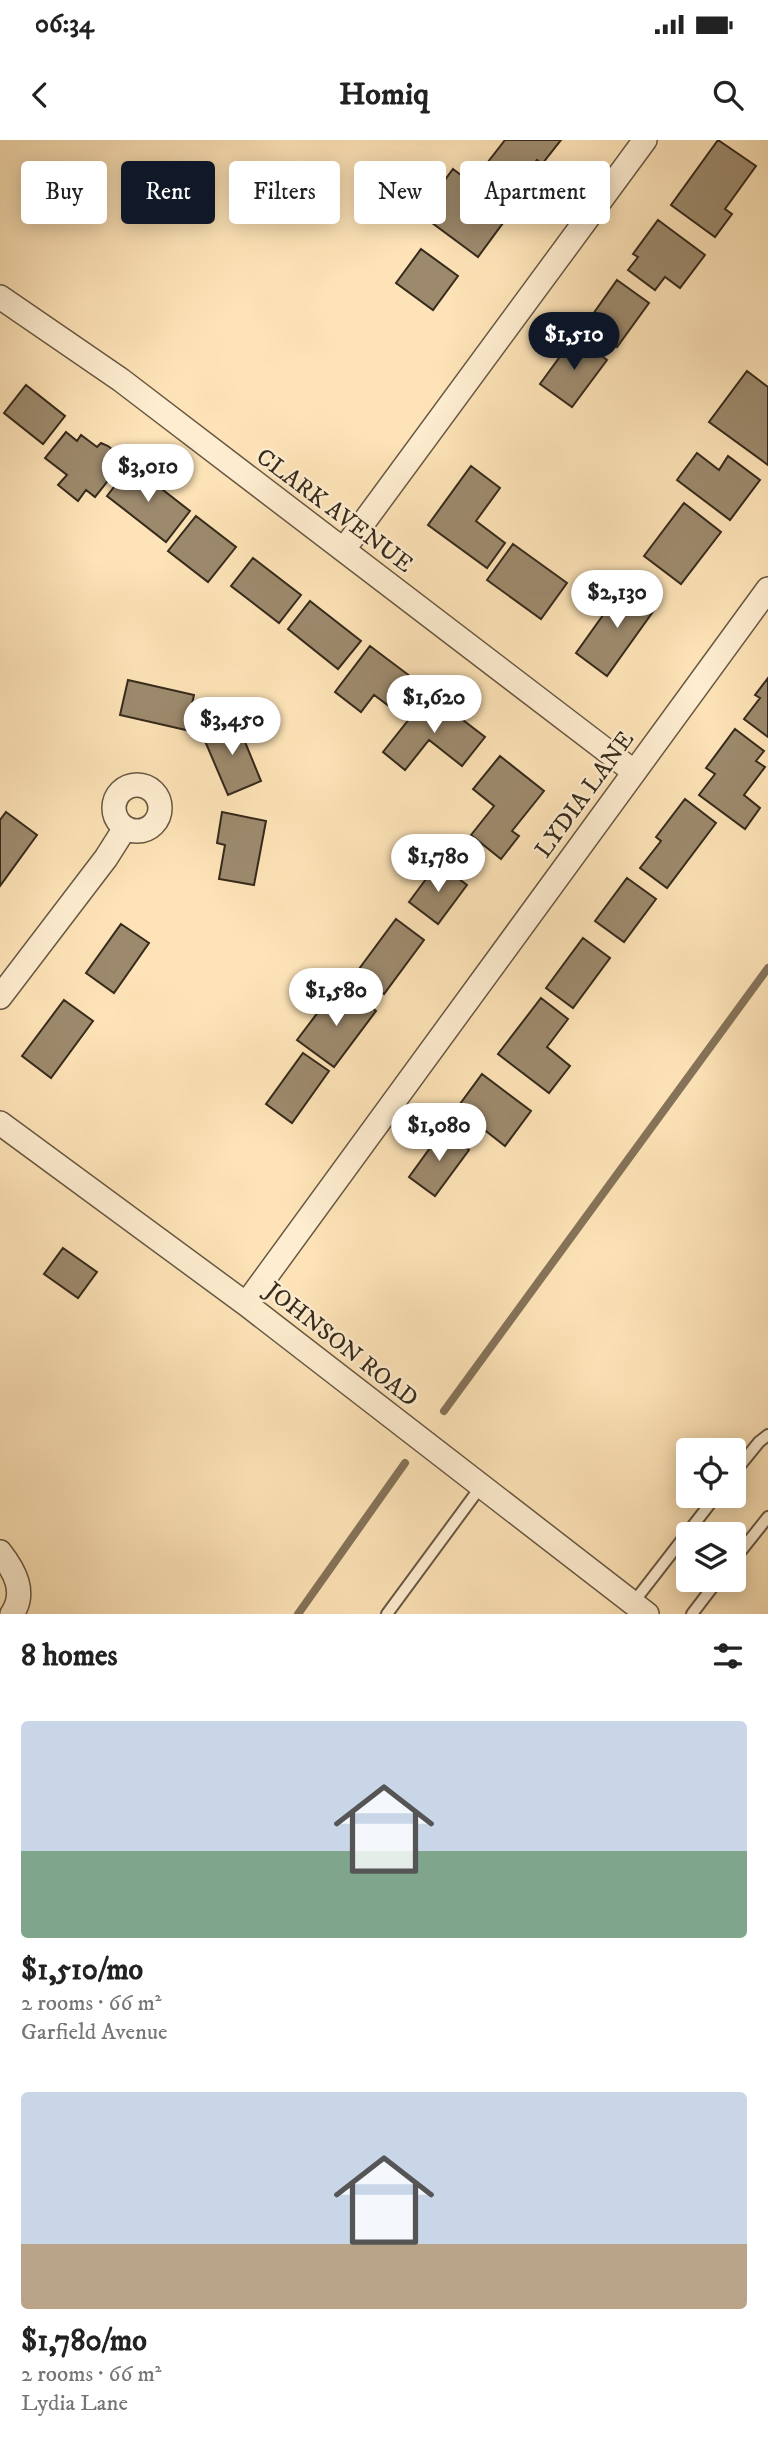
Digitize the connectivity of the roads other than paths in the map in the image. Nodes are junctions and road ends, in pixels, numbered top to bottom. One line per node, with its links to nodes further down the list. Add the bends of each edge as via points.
1 (645, 140): 3 (street)
2 (0, 297): 3 (street, CLARK AVENUE, via 121,380)
3 (344, 549): 5 (street, CLARK AVENUE)
4 (768, 589): 5 (street, LYDIA LANE)
5 (634, 771): 9 (street, LYDIA LANE)
6 (125, 828): 7 (street)
7 (0, 997)
8 (0, 1123): 9 (street, JOHNSON ROAD)
9 (246, 1304): 12 (street, JOHNSON ROAD)
10 (768, 1435): 11 (lane)
11 (746, 1458)
12 (482, 1485): 18 (street, JOHNSON ROAD); 20 (lane)
13 (708, 1508): 18 (lane)
14 (768, 1517): 15 (lane)
15 (746, 1545)
16 (0, 1552): 19 (street, via 18,1579 18,1606)
17 (709, 1592): 21 (lane)
18 (640, 1609)
19 (12, 1614)
20 (387, 1614)
21 (692, 1614)

